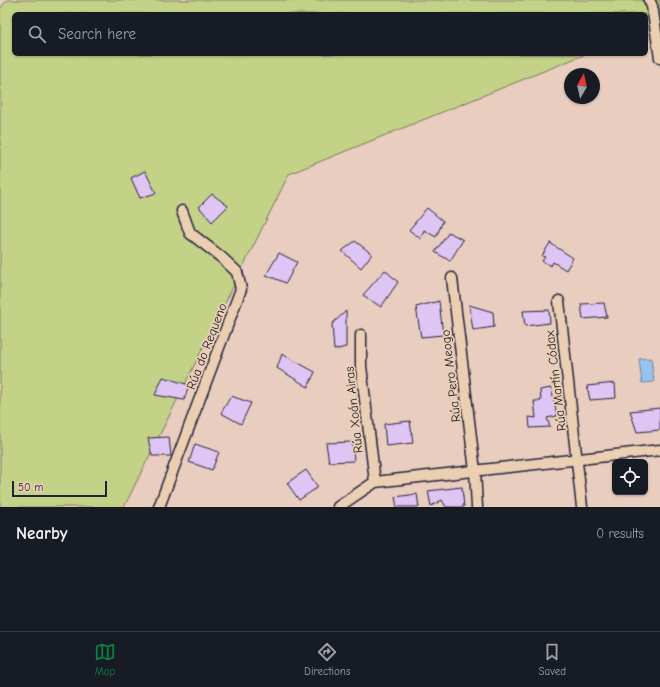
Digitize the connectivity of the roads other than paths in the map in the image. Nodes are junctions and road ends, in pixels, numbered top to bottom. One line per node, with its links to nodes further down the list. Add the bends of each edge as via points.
1 (649, 0): 2 (street)
2 (660, 58)
3 (182, 211): 11 (street, Rúa do Requeno, via 190,233 237,272 241,289)
4 (452, 278): 9 (street, Rúa Pero Meogo)
5 (559, 301): 8 (street, Rúa Martín Códax)
6 (361, 335): 10 (street, Rúa Xoán Airas, via 360,366)
7 (660, 450): 8 (street)
8 (577, 459): 9 (street); 14 (street, Rúa Martín Códax)
9 (475, 471): 10 (street); 13 (street, Rúa Pero Meogo)
10 (374, 482): 12 (street)
11 (159, 507)
12 (338, 507)
13 (478, 507)
14 (582, 507)

